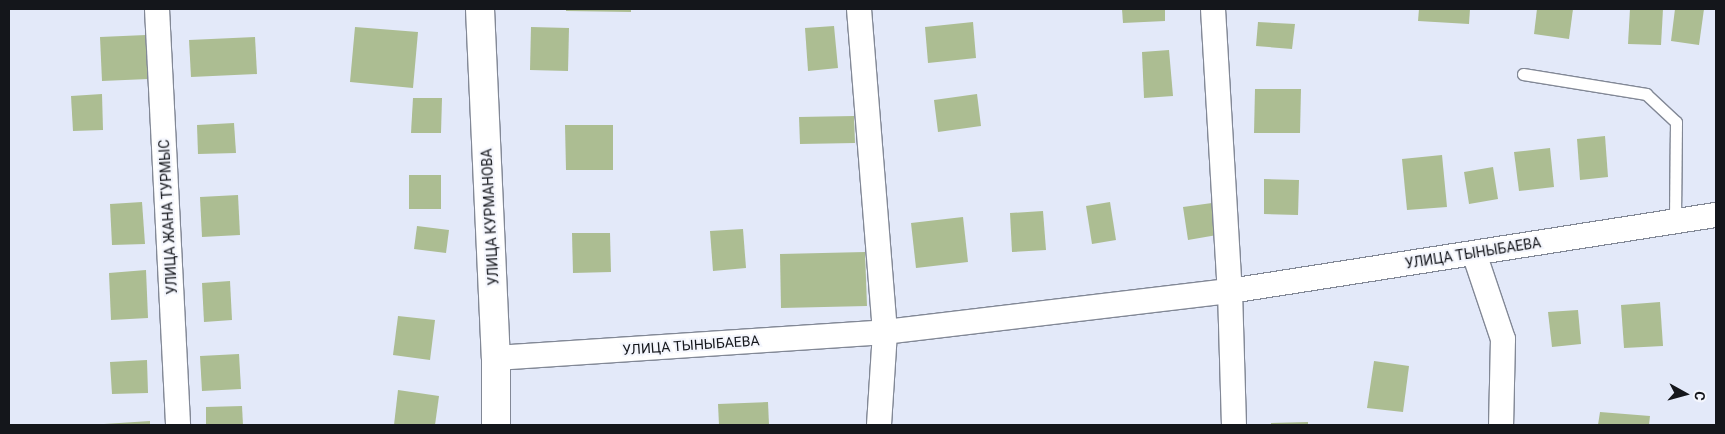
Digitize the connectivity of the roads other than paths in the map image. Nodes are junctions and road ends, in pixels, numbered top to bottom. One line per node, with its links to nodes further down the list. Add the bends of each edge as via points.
1 (157, 9): 12 (street, УЛИЦА ЖАНА ТУРМЫС)
2 (480, 9): 11 (street, УЛИЦА КУРМАНОВА)
3 (859, 9): 10 (street)
4 (1213, 9): 9 (street)
5 (1523, 74): 7 (lane, via 1646,94 1676,122)
6 (1716, 215): 7 (street, УЛИЦА ТЫНЫБАЕВА)
7 (1675, 222): 8 (street, УЛИЦА ТЫНЫБАЕВА)
8 (1474, 253): 9 (street, УЛИЦА ТЫНЫБАЕВА); 16 (street, via 1503,339)
9 (1230, 291): 10 (street, УЛИЦА ТЫНЫБАЕВА); 15 (street)
10 (885, 332): 11 (street, УЛИЦА ТЫНЫБАЕВА); 14 (street)
11 (496, 358): 13 (street, УЛИЦА КУРМАНОВА)
12 (178, 425)
13 (496, 425)
14 (879, 425)
15 (1234, 425)
16 (1501, 425)

